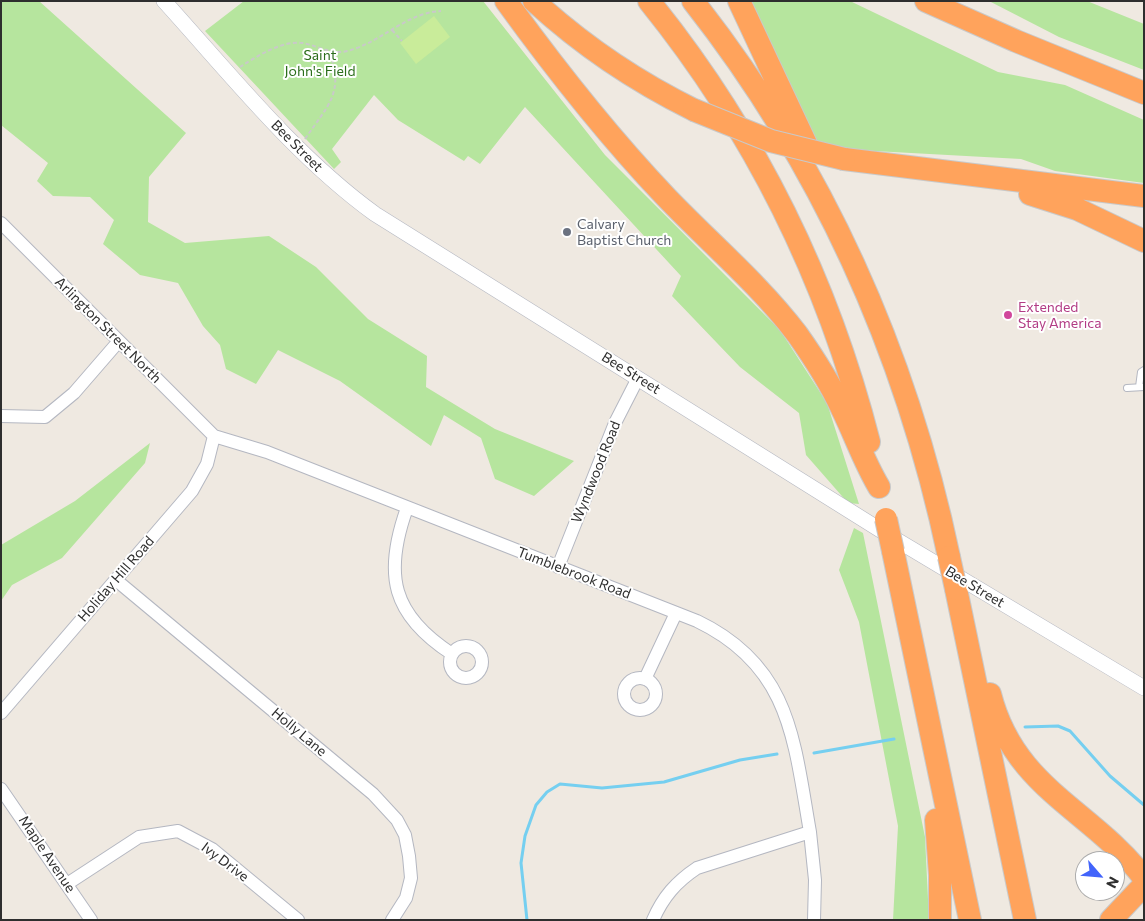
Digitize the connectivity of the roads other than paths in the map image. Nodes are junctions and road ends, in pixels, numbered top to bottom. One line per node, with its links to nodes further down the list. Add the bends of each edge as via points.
1 (164, 1): 16 (street, Bee Street, via 335,184 375,214)
2 (506, 1): 21 (highway, via 613,139 760,291 797,335 834,394 862,458)
3 (534, 1): 9 (highway, bridge, via 611,64 694,110 771,141 844,159)
4 (649, 1): 21 (highway, via 719,96 785,211 848,369)
5 (693, 1): 13 (highway, via 740,64 787,137 821,197)
6 (739, 1): 13 (highway, via 853,242 860,260)
7 (930, 2): 8 (highway)
8 (1144, 92)
9 (957, 174): 10 (highway); 12 (highway, via 1060,202)
10 (1144, 196)
11 (1, 223): 14 (street, Arlington Street North)
12 (1144, 241)
13 (863, 285): 26 (highway, bridge, via 908,399 932,480)
14 (119, 341): 19 (street, via 74,393 45,418); 20 (street, Arlington Street North)
15 (1144, 370): 17 (lane, via 1141,372)
16 (638, 378): 23 (street, Wyndwood Road, via 614,422); 29 (street, Bee Street, via 885,533)
17 (1141, 387): 18 (lane)
18 (1127, 388)
19 (1, 416)
20 (214, 436): 22 (street, Tumblebrook Road, via 267,452); 24 (street, Holiday Hill Road, via 207,464 192,491)
21 (879, 487): 31 (highway, bridge)
22 (407, 508): 23 (street, Tumblebrook Road); 27 (street, via 394,550 396,584 408,615 417,627)
23 (558, 567): 25 (street, Tumblebrook Road)
24 (116, 580): 30 (street, Holiday Hill Road); 39 (street, Holly Lane, via 373,794 397,820 405,835 410,878 406,898)
25 (676, 613): 28 (street); 33 (street, Tumblebrook Road, via 728,638 753,659 773,686 787,718)
26 (963, 626): 35 (highway, via 981,656 1000,723 1020,759 1044,787 1116,848); 44 (highway)
27 (452, 654)
28 (646, 679)
29 (1144, 688)
30 (1, 713)
31 (939, 772): 42 (highway, via 934,801); 43 (highway)
32 (1, 789): 34 (street, Maple Avenue)
33 (810, 832): 40 (street, via 697,868 670,889); 41 (street, Tumblebrook Road, via 815,880)
34 (67, 884): 37 (street, Maple Avenue); 38 (street, Ivy Drive, via 139,837 178,831 212,848)
35 (1140, 886): 36 (highway)
36 (1112, 919)
37 (91, 920)
38 (298, 920)
39 (392, 920)
40 (653, 920)
41 (814, 920)
42 (940, 920)
43 (970, 920)
44 (1025, 920)

